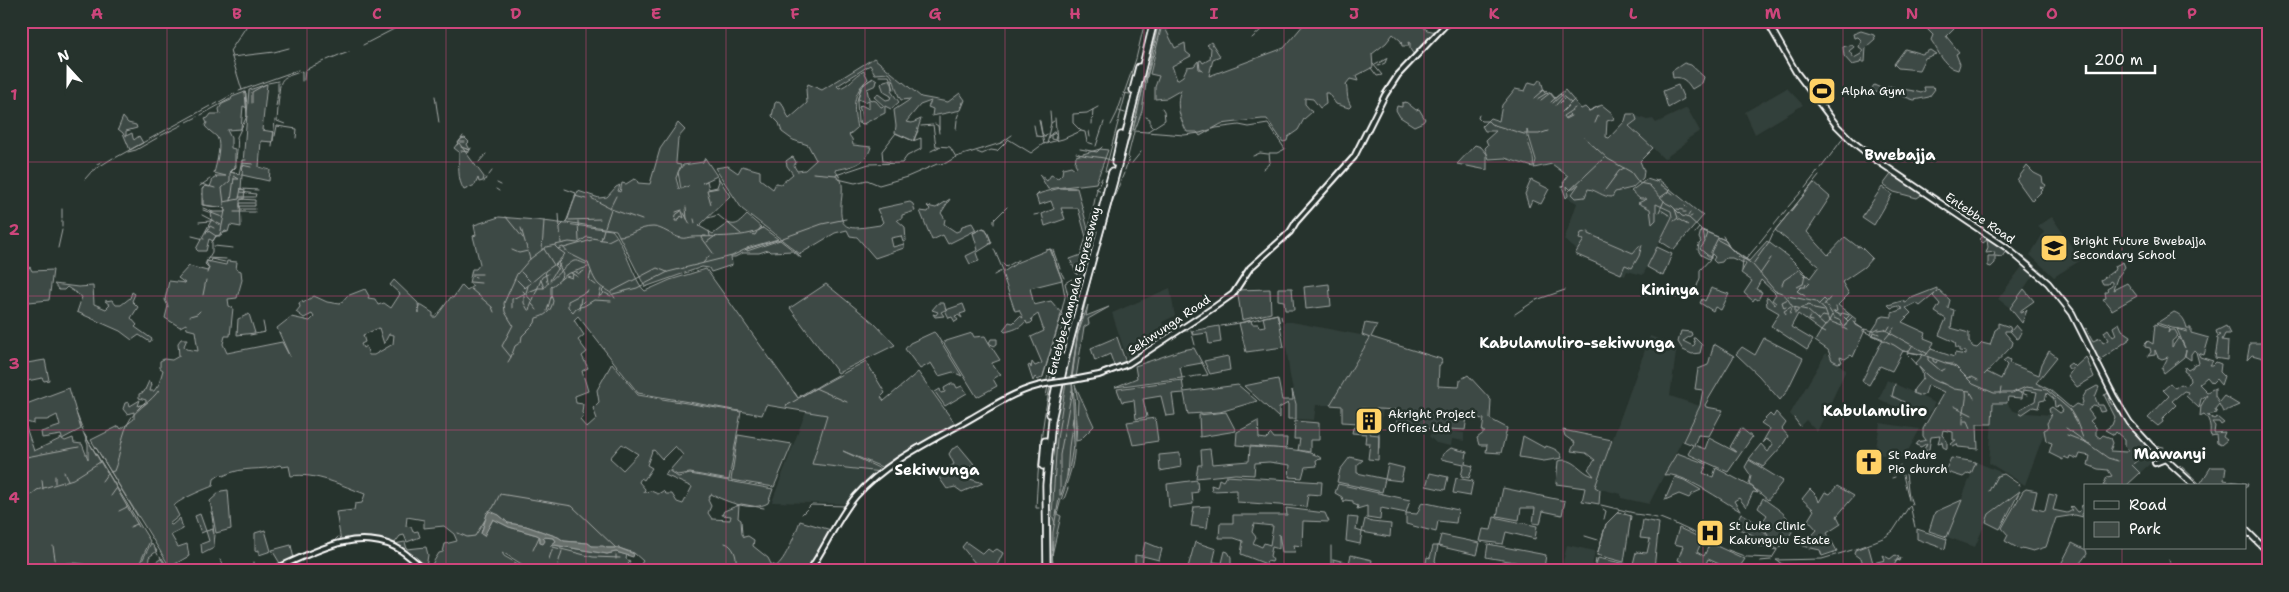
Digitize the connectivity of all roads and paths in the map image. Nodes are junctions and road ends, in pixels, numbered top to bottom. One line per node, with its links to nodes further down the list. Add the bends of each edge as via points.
1 (1152, 21): 12 (highway, Entebbe-Kampala Expressway, via 1045,438); 13 (highway, Entebbe-Kampala Expressway, via 1052,420 1046,485)
2 (1449, 21): 11 (main road, Sekiwunga Road, bridge, via 1398,75 1348,165 1290,232 1250,268 1233,294 1134,361 1104,373 1032,387 892,464 851,502)
3 (1767, 21): 4 (main road, Entebbe Road, via 1796,72 1853,142 2007,248 2048,282 2078,324 2123,414)
4 (2157, 452): 5 (main road, Entebbe Road); 5 (main road, via 2156,462)
5 (2165, 460): 6 (main road)
6 (2193, 484)
7 (2246, 530): 8 (main road)
8 (2268, 552)
9 (270, 571): 10 (main road, via 331,544 357,541 395,547)
10 (426, 571)
11 (810, 571)
12 (1043, 571)
13 (1047, 571)

